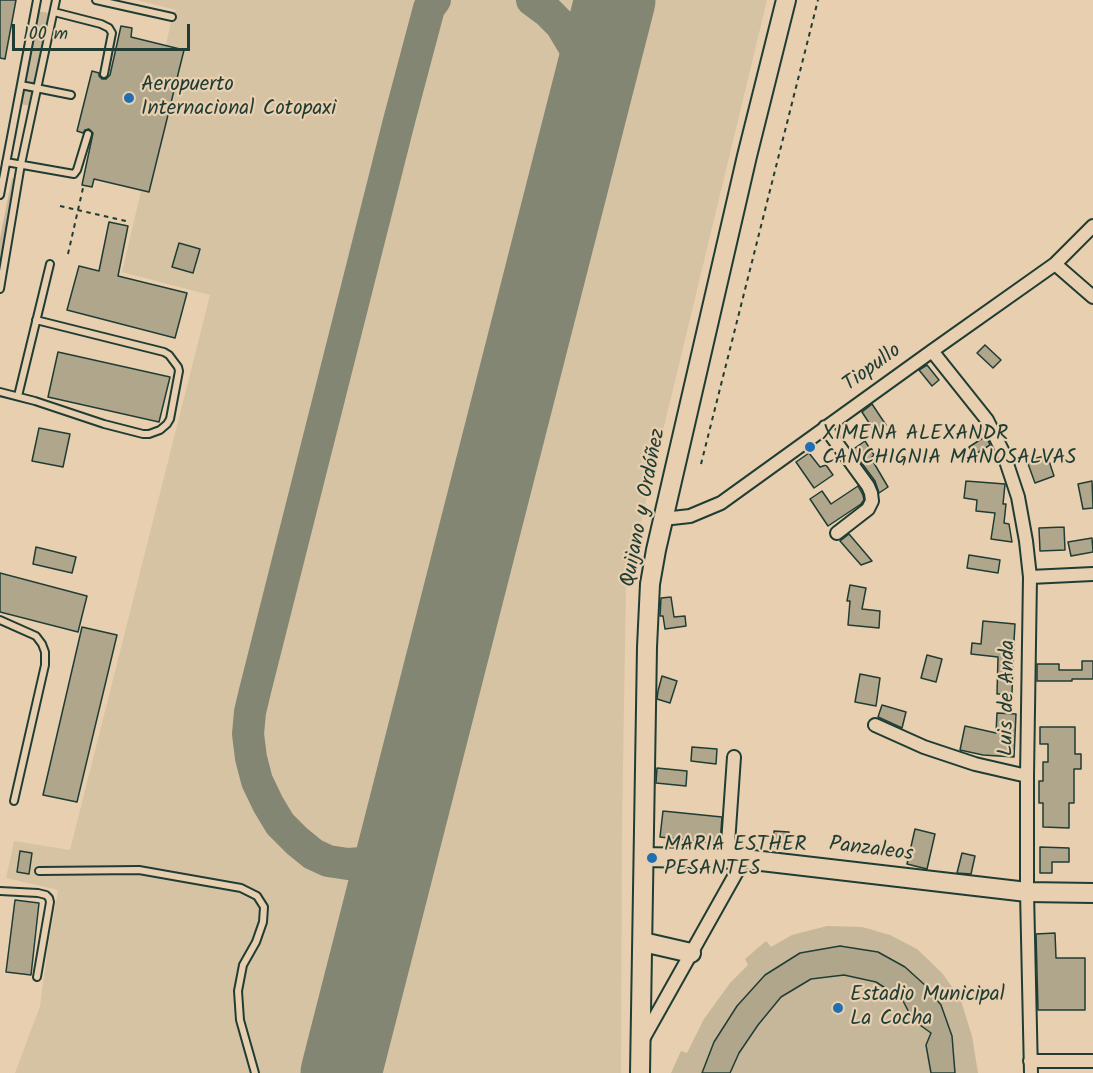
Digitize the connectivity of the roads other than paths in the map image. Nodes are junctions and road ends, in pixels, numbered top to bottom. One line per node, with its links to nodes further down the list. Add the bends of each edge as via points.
1 (37, 0): 8 (lane)
2 (56, 0): 5 (lane)
3 (96, 0): 6 (lane)
4 (786, 0): 26 (street, Quijano y Ordóñez)
5 (54, 12): 7 (lane, via 109,28 112,33); 9 (lane)
6 (172, 17)
7 (104, 74)
8 (21, 85): 9 (lane); 12 (lane)
9 (37, 89): 10 (lane); 13 (lane)
10 (71, 95)
11 (88, 134): 13 (lane, via 74,174)
12 (6, 162): 13 (lane); 14 (lane)
13 (21, 164): 18 (lane)
14 (0, 195)
15 (1093, 226): 17 (street, Tiopullo)
16 (50, 264): 21 (lane)
17 (1055, 264): 20 (street); 22 (street, Tiopullo)
18 (1, 273): 19 (lane)
19 (0, 289)
20 (1093, 297)
21 (36, 320): 24 (lane); 24 (lane, via 164,352 179,371 171,415 160,430 143,434)
22 (932, 351): 25 (street, Tiopullo); 29 (street, Luis de Anda, via 987,420 1003,452 1018,496)
23 (0, 392): 24 (lane)
24 (18, 396)
25 (825, 427): 26 (street, Tiopullo, via 721,503 690,516); 27 (street, via 863,480 872,501 868,509)
26 (663, 519): 35 (street, Quijano y Ordóñez, via 650,584)
27 (837, 533)
28 (1093, 574): 29 (street)
29 (1030, 577): 33 (street, Luis de Anda)
30 (0, 620): 34 (lane, via 36,636 45,652)
31 (875, 725): 33 (street, via 924,747)
32 (734, 757): 36 (street)
33 (1027, 776): 39 (street, Luis de Anda)
34 (14, 801)
35 (644, 857): 36 (street, Panzaleos); 41 (street, Quijano y Ordóñez)
36 (735, 858): 39 (street, Panzaleos); 42 (street)
37 (39, 871): 47 (lane, via 139,870 241,888 256,896 264,907 263,922 243,965 238,991 240,1020)
38 (0, 891): 43 (lane, via 38,893 49,898)
39 (1027, 892): 40 (street, Panzaleos); 46 (street, Luis de Anda)
40 (1093, 892)
41 (643, 942): 42 (street); 44 (street, Quijano y Ordóñez)
42 (691, 953): 44 (street)
43 (37, 977)
44 (640, 1042): 48 (street, Quijano y Ordóñez)
45 (1093, 1061): 46 (street)
46 (1031, 1067)
47 (255, 1073)
48 (640, 1073)

